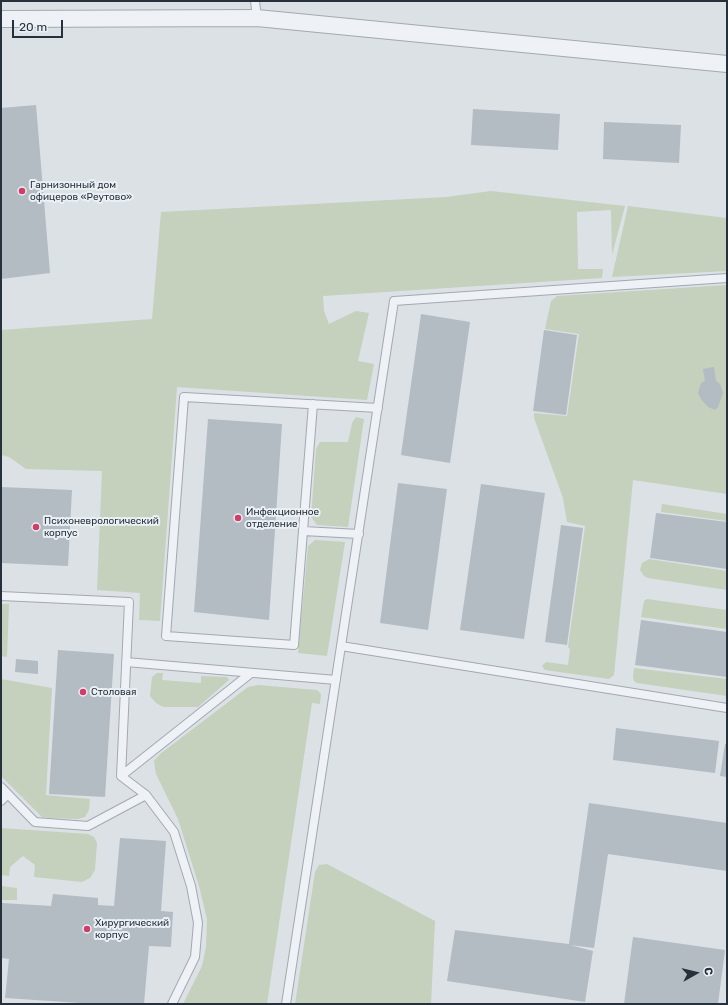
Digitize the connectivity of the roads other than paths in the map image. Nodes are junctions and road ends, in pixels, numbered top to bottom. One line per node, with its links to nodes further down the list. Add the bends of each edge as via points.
1 (255, 1): 2 (lane)
2 (257, 18): 3 (street); 4 (street)
3 (1, 19)
4 (727, 64)
5 (727, 278): 7 (lane, via 394,302)
6 (313, 404): 7 (lane); 8 (lane); 8 (lane, via 184,397 166,636 294,645)
7 (378, 408): 9 (lane)
8 (303, 531): 9 (lane)
9 (359, 534): 11 (lane)
10 (1, 596): 12 (lane, via 129,602)
11 (341, 646): 14 (lane); 15 (lane)
12 (126, 662): 13 (lane); 16 (lane)
13 (251, 673): 14 (lane); 16 (lane)
14 (336, 680): 22 (lane)
15 (727, 708)
16 (121, 776): 19 (lane)
17 (1, 786): 18 (lane)
18 (8, 794): 19 (lane, via 35,822 88,826); 20 (lane)
19 (146, 795): 21 (lane, via 174,832 191,886 198,923 195,957)
20 (1, 801)
21 (172, 1004)
22 (286, 1004)

